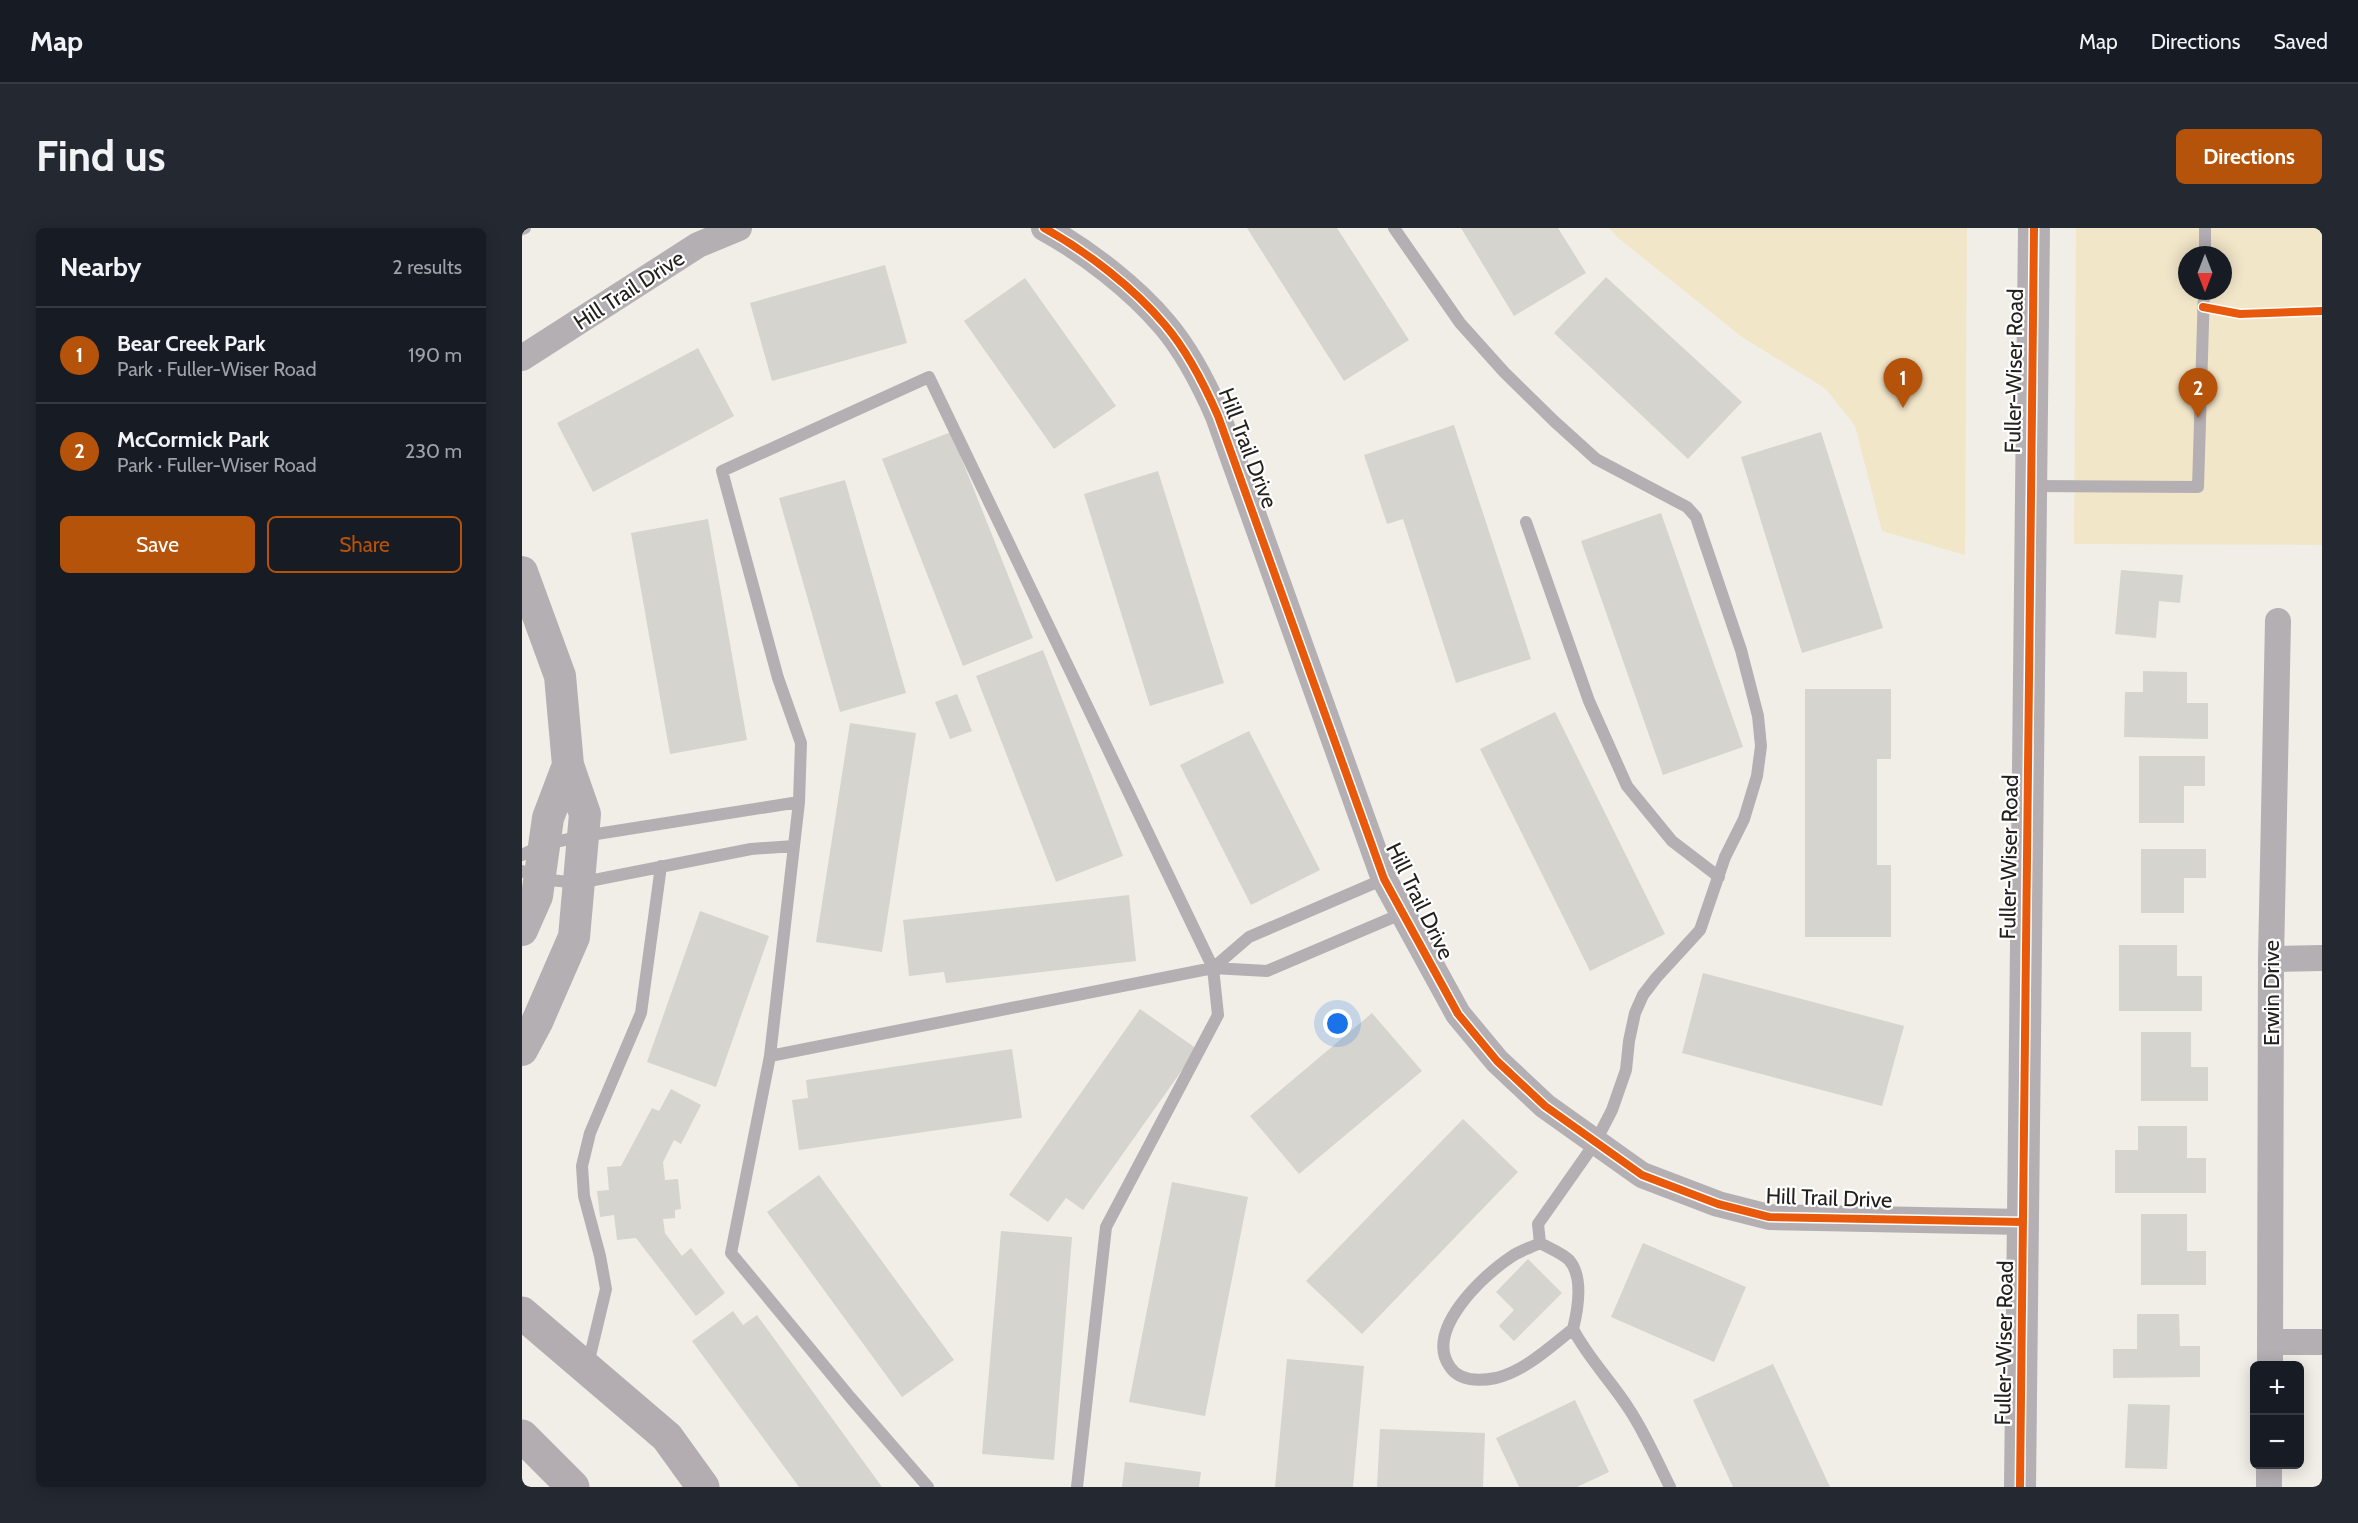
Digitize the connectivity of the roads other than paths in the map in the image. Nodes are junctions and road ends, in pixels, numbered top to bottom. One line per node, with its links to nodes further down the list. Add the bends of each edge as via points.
1 (739, 228): 8 (street, Hill Trail Drive, via 698,245)
2 (1044, 228): 20 (street, Hill Trail Drive, via 1096,262 1138,297 1166,326 1203,382)
3 (1394, 228): 19 (lane, via 1460,324 1554,421 1596,459 1688,507 1696,517 1741,650 1758,716 1761,746 1744,819)
4 (2034, 228): 9 (street, Fuller-Wiser Road)
5 (2205, 228): 6 (lane)
6 (2205, 246)
7 (2204, 300): 9 (lane, via 2199,487)
8 (522, 358)
9 (2031, 486): 30 (street, Fuller-Wiser Road)
10 (1526, 522): 19 (lane, via 1589,701 1628,786 1671,841)
11 (522, 572): 13 (street, via 560,676)
12 (2278, 621): 25 (street, Erwin Drive)
13 (568, 765): 15 (street, via 585,814); 17 (street)
14 (799, 802): 15 (lane); 16 (lane); 26 (lane, via 801,743 778,678 722,471 929,377)
15 (584, 836): 17 (lane); 21 (street)
16 (794, 846): 18 (lane, via 751,849); 28 (lane)
17 (532, 862): 21 (lane); 23 (street, via 537,896)
18 (661, 866): 21 (lane); 36 (lane, via 642,1013 590,1133 582,1166 584,1196 606,1289)
19 (1719, 877): 29 (lane, via 1700,930 1643,995 1635,1013 1621,1089)
20 (1384, 879): 22 (street, Hill Trail Drive); 26 (lane, via 1249,938)
21 (579, 883): 27 (street, via 574,938)
22 (1401, 914): 26 (lane, via 1267,971); 29 (street, Hill Trail Drive, via 1458,1014 1497,1061 1545,1106)
23 (522, 930)
24 (2322, 958): 25 (street)
25 (2271, 959): 35 (street, Erwin Drive)
26 (1212, 968): 28 (lane); 42 (lane, via 1218,1015 1106,1227)
27 (522, 1050)
28 (770, 1056): 41 (lane, via 731,1253)
29 (1595, 1143): 30 (street, Hill Trail Drive, via 1642,1175 1718,1204 1769,1217); 31 (lane, via 1538,1224)
30 (2023, 1222): 44 (street, Fuller-Wiser Road)
31 (1540, 1243): 33 (lane, via 1568,1259 1578,1274 1578,1311); 33 (lane, via 1512,1256 1464,1300 1448,1324 1445,1360 1455,1374 1473,1380 1497,1377 1526,1365)
32 (522, 1313): 36 (main road)
33 (1573, 1329): 43 (lane, via 1631,1411)
34 (2322, 1342): 35 (street)
35 (2270, 1354)
36 (587, 1368): 40 (main road, via 668,1437)
37 (522, 1436): 39 (main road)
38 (2269, 1469): 45 (street)
39 (573, 1487)
40 (703, 1487)
41 (928, 1487)
42 (1077, 1487)
43 (1670, 1487)
44 (2020, 1487)
45 (2269, 1487)

